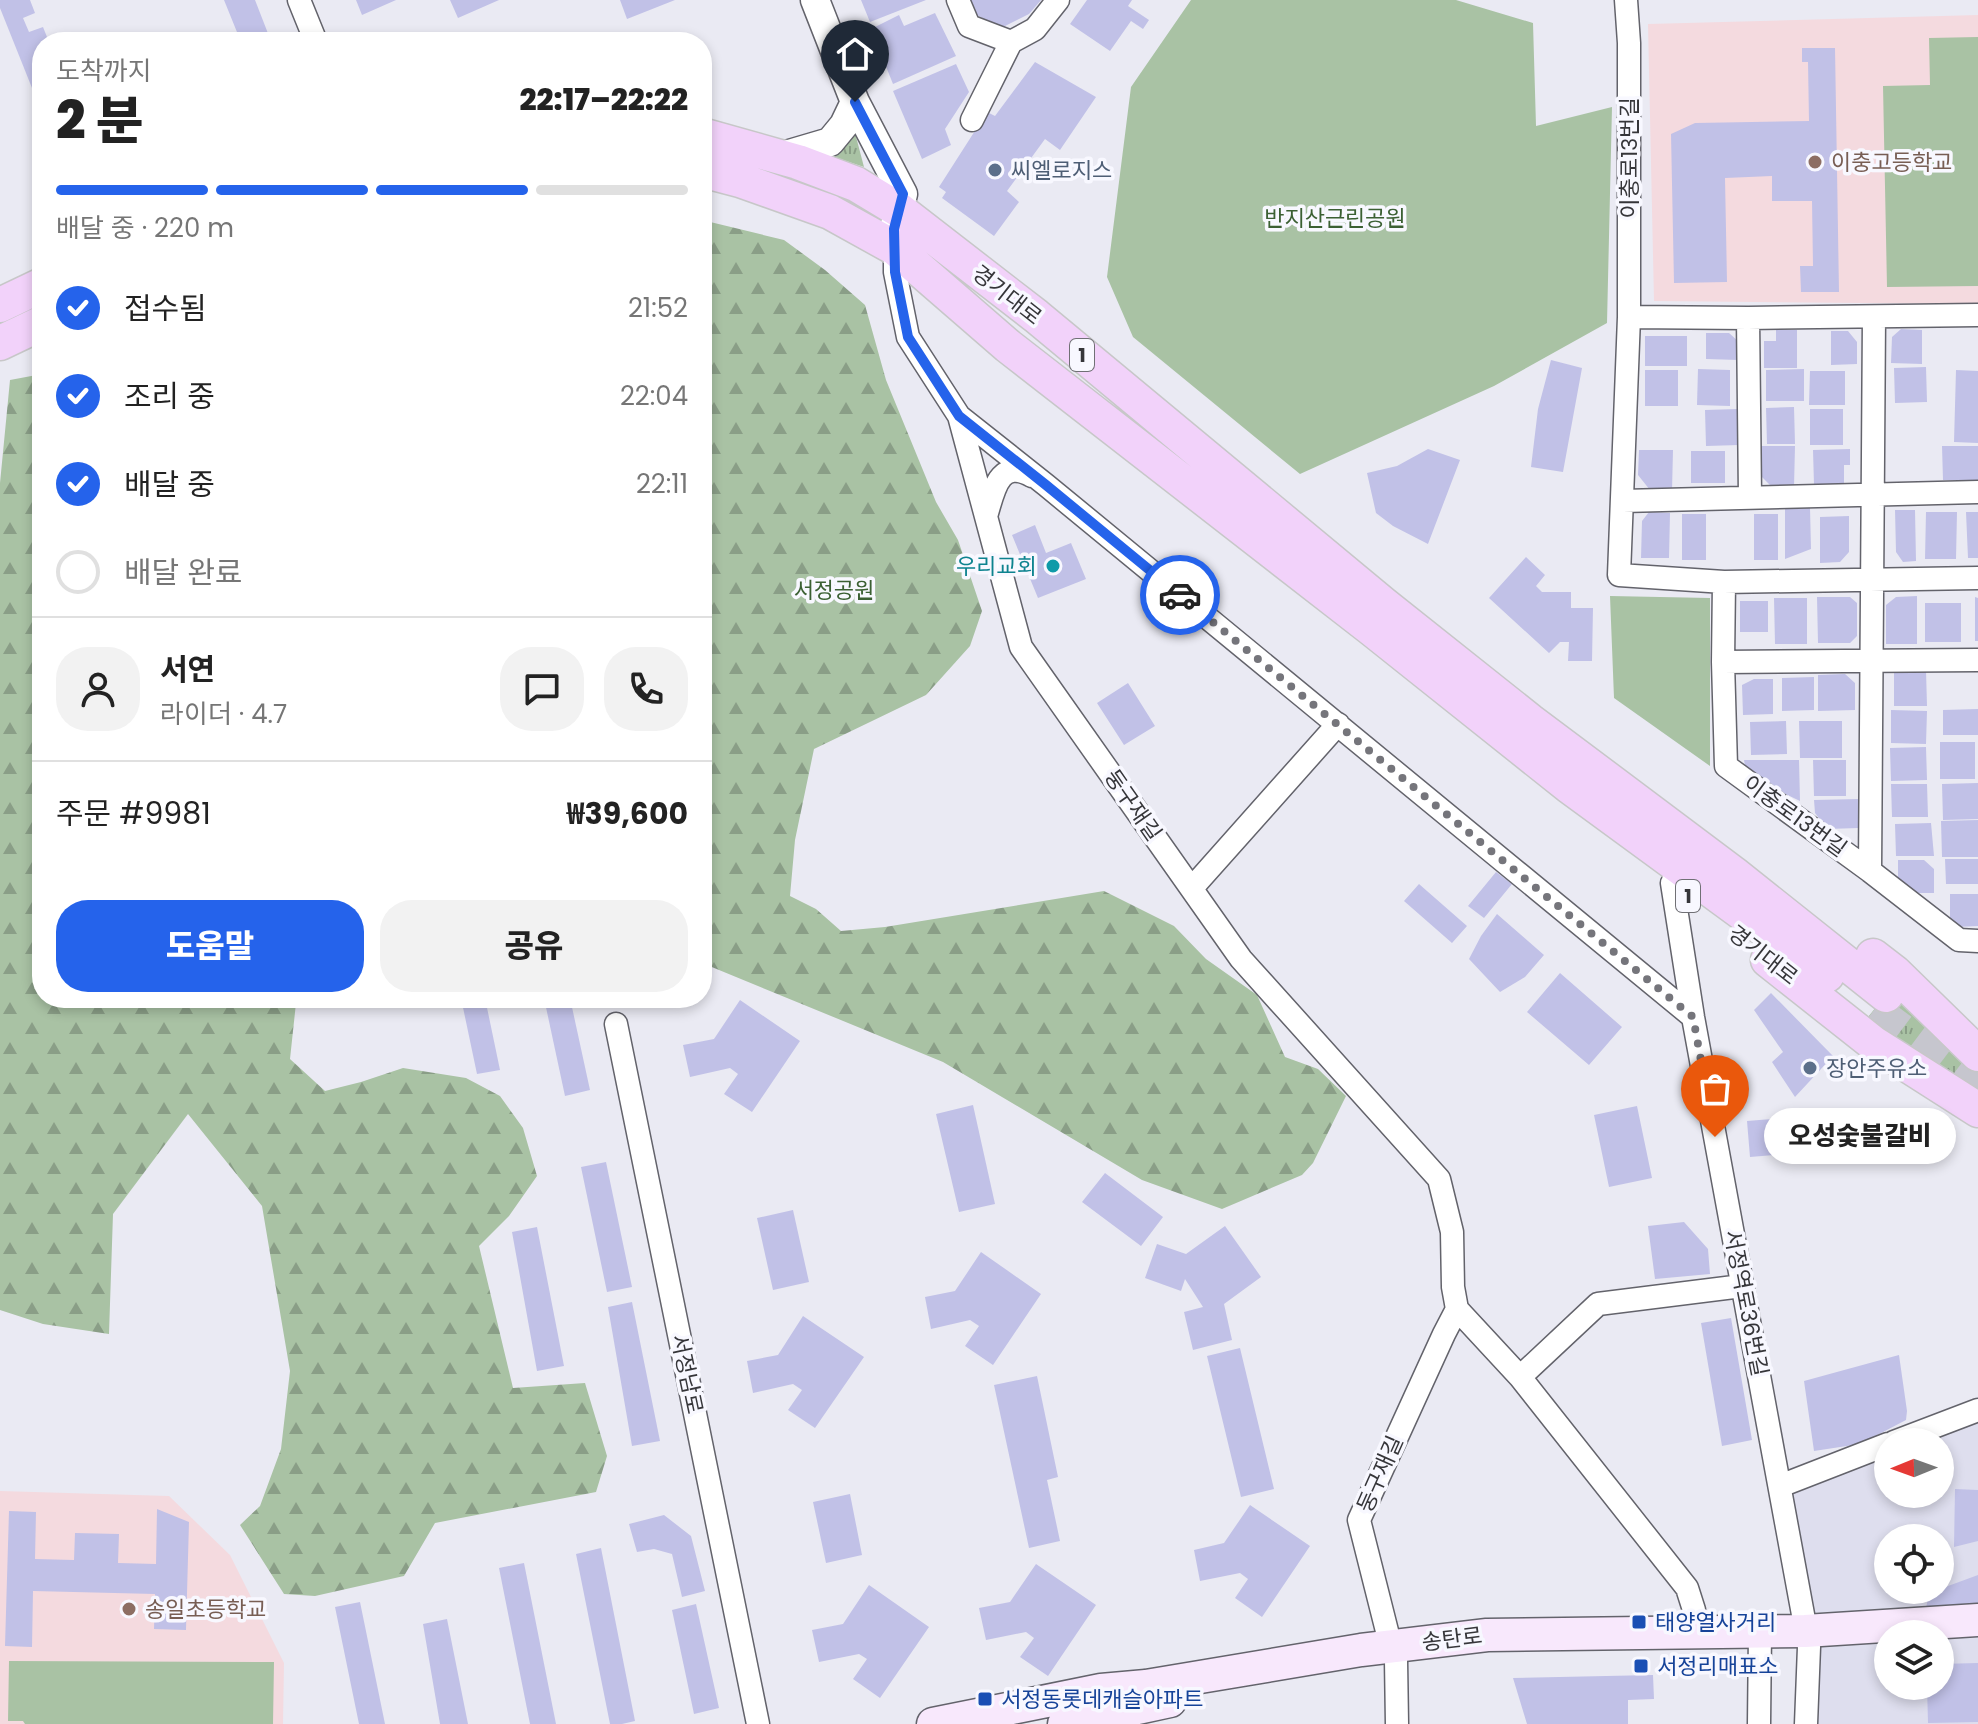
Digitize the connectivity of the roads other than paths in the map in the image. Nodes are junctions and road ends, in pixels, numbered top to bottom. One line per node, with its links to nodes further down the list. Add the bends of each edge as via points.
1 (299, 0): 6 (street)
2 (815, 0): 8 (street)
3 (958, 0): 7 (street, via 969,26)
4 (1058, 0): 7 (street, via 1035,29)
5 (1626, 0): 18 (street, 이충로13번길)
6 (312, 32)
7 (1011, 42): 9 (street)
8 (855, 102): 11 (street, via 830,142); 13 (street, via 903,194)
9 (972, 120)
10 (712, 138): 11 (main road, 경기대로 / 1)
11 (779, 157): 13 (main road, 경기대로 / 1, via 856,184)
12 (712, 173): 14 (main road, 경기대로 / 1, via 830,212)
13 (899, 210): 14 (street); 33 (main road, 경기대로 / 1, via 1036,316)
14 (895, 248): 23 (street, 둥구재길, via 908,337); 33 (main road, 경기대로 / 1, via 1008,346)
15 (32, 290): 16 (main road)
16 (0, 305)
17 (1978, 315): 19 (street)
18 (1629, 317): 20 (street); 28 (street, 이충로13번길)
19 (1874, 317): 20 (street); 26 (street, 이충로13번길)
20 (1748, 318): 27 (street)
21 (32, 328): 22 (main road)
22 (0, 343)
23 (959, 416): 24 (street); 29 (street, 둥구재길)
24 (1046, 485): 29 (street, via 1022,471 1007,472 995,482); 37 (street)
25 (1978, 492): 26 (street)
26 (1872, 495): 27 (street); 30 (street, 이충로13번길)
27 (1750, 497): 28 (street)
28 (1623, 501): 32 (street, 이충로13번길, via 1619,575)
29 (986, 517): 40 (street, 둥구재길, via 1021,647)
30 (1873, 578): 31 (street, 이충로13번길); 32 (street, 이충로13번길); 35 (street, 이충로13번길)
31 (1978, 578)
32 (1724, 582): 36 (street, 이충로13번길)
33 (1420, 650): 39 (main road, 경기대로 / 1, via 1445,702 1472,730 1519,772); 42 (main road, 경기대로 / 1, via 1483,663)
34 (1978, 660): 35 (street)
35 (1872, 661): 36 (street); 38 (street, 이충로13번길)
36 (1723, 662): 38 (street, 이충로13번길, via 1726,766)
37 (1338, 724): 40 (street); 43 (street)
38 (1870, 871): 41 (street, 이충로13번길, via 1959,940)
39 (1672, 883): 43 (street, 서정역로36번길); 47 (main road, 경기대로 / 1, via 1873,1043)
40 (1192, 888): 49 (street, 둥구재길, via 1241,959 1439,1179 1452,1232)
41 (1978, 941)
42 (1885, 993): 45 (main road); 46 (main road, 경기대로 / 1)
43 (1693, 1017): 48 (street, 서정역로36번길)
44 (616, 1024): 64 (street, 서정남로)
45 (1978, 1033)
46 (1978, 1054)
47 (1978, 1110)
48 (1742, 1286): 50 (street, via 1598,1304); 54 (street, 서정역로36번길)
49 (1457, 1309): 50 (street); 62 (street, 둥구재길, via 1359,1520)
50 (1520, 1377): 56 (street, via 1687,1588 1694,1610)
51 (1978, 1410): 52 (street)
52 (1931, 1428)
53 (1874, 1449): 54 (street)
54 (1780, 1486): 59 (street, 서정역로36번길)
55 (1978, 1620): 59 (main road, 송탄로)
56 (1692, 1632): 60 (main road, 송탄로); 62 (main road, 송탄로, via 1487,1635)
57 (1978, 1636): 58 (main road)
58 (1954, 1637)
59 (1807, 1639): 60 (main road, 송탄로); 61 (main road, 송탄로); 69 (street, 서정역로36번길)
60 (1759, 1640): 62 (main road, 송탄로); 68 (street)
61 (1874, 1641)
62 (1394, 1653): 63 (main road, 송탄로); 67 (street, 둥구재길)
63 (1150, 1705): 65 (main road, 송탄로, via 1101,1690); 66 (main road, 송탄로)
64 (758, 1724)
65 (933, 1724)
66 (1064, 1724)
67 (1397, 1724)
68 (1759, 1724)
69 (1806, 1724)

